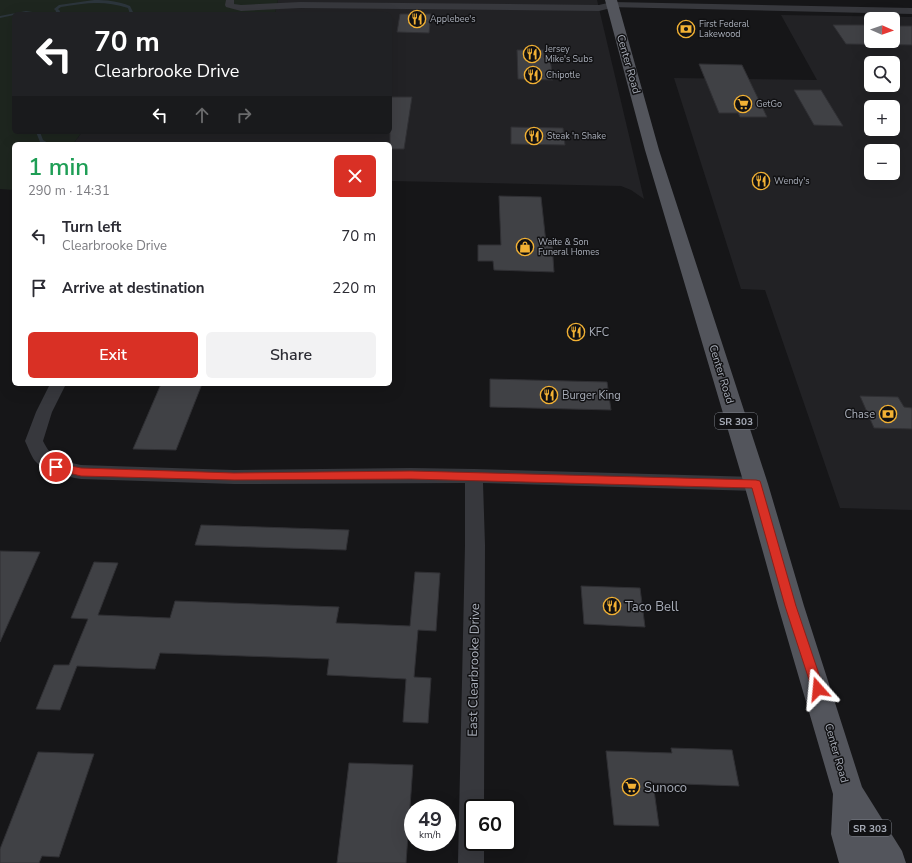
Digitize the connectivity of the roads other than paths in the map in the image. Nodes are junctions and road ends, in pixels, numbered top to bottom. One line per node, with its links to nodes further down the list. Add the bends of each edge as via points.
1 (230, 0): 3 (street, via 230,6 241,8 300,5 599,8)
2 (426, 0): 3 (street)
3 (612, 3): 4 (street); 7 (main road, Center Road / SR 303, via 652,150)
4 (912, 11)
5 (57, 386): 6 (street, via 34,441 41,456 56,467 81,472 234,477)
6 (474, 476): 7 (street); 9 (street, East Clearbrooke Drive)
7 (756, 484): 8 (main road, Center Road / SR 303)
8 (848, 794): 10 (main road, Center Road / SR 303, via 847,834); 11 (main road, Center Road / SR 303)
9 (471, 863)
10 (855, 863)
11 (890, 863)

